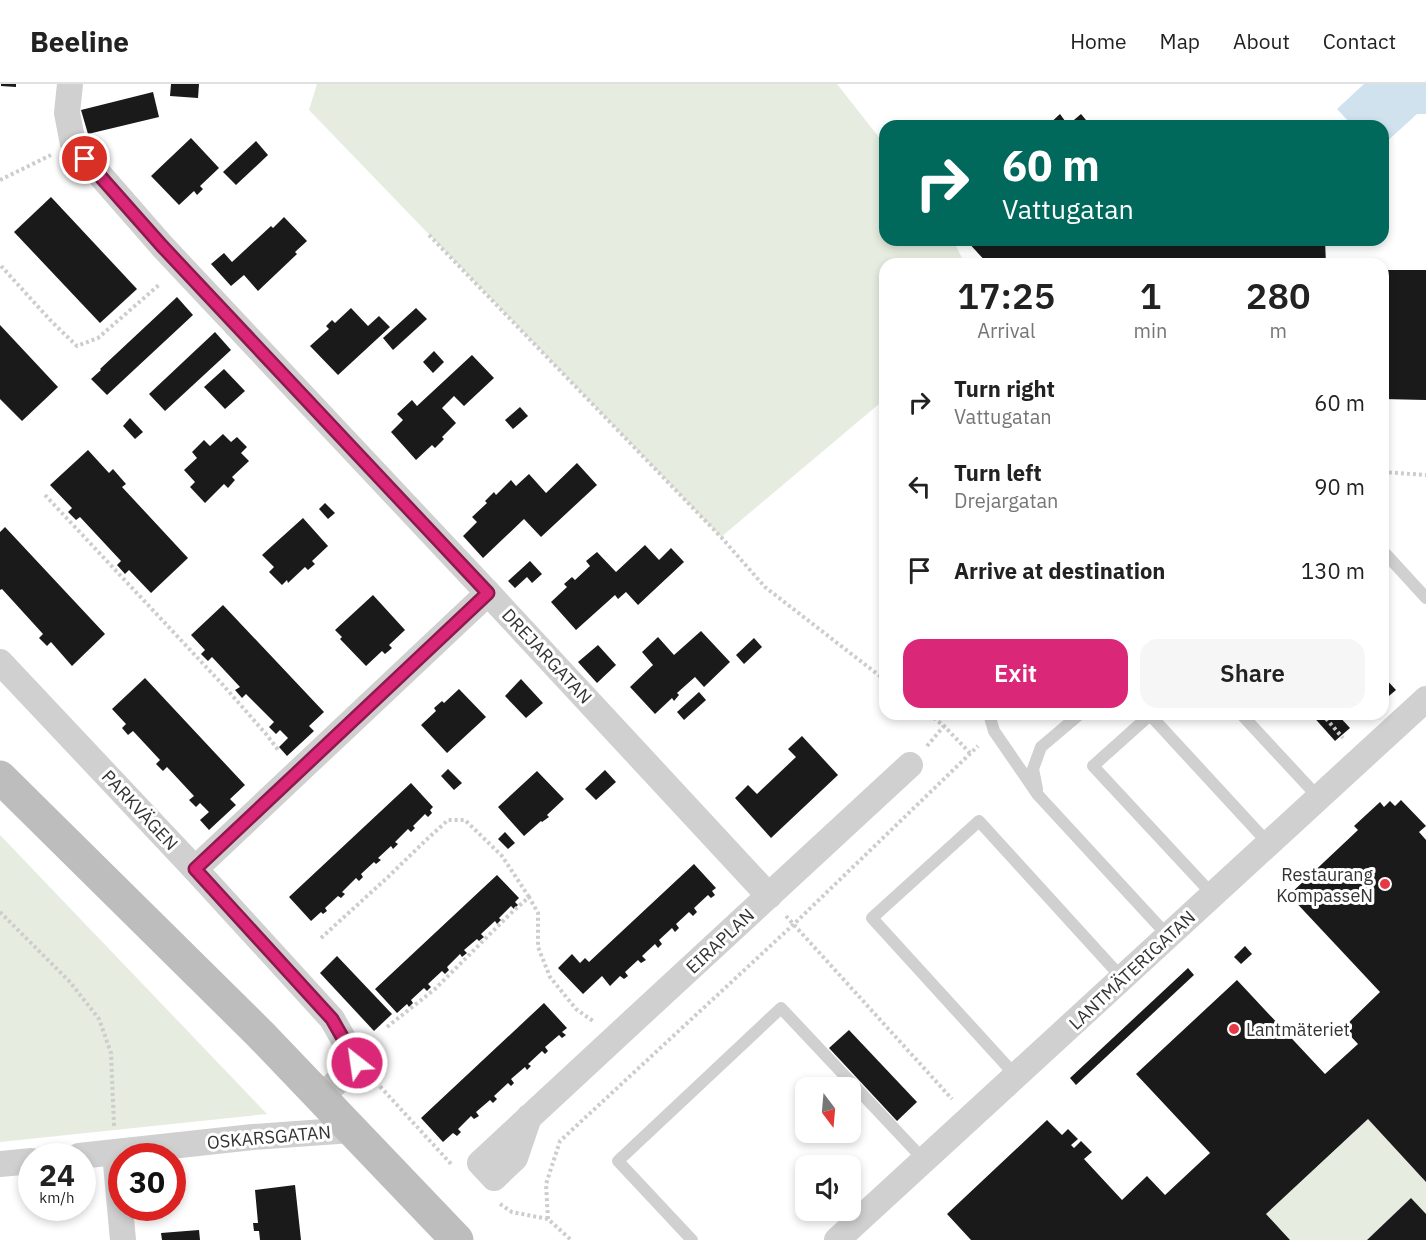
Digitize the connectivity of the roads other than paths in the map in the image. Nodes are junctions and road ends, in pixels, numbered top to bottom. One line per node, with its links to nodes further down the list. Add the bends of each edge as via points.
1 (70, 84): 3 (street, DREJARGATAN, via 67,113 73,144)
2 (1389, 558): 4 (lane)
3 (488, 593): 17 (street); 19 (street, DREJARGATAN)
4 (1426, 598)
5 (0, 662): 17 (street, PARKVÄGEN)
6 (1426, 699): 15 (street, LANTMÄTERIGATAN)
7 (991, 720): 14 (lane, via 994,731)
8 (1073, 720): 14 (lane, via 1041,747 1033,769)
9 (1145, 720): 18 (lane, via 1094,766)
10 (1155, 720): 16 (lane)
11 (1247, 720): 15 (lane)
12 (910, 765): 19 (street, EIRAPLAN)
13 (0, 777): 23 (main road)
14 (1038, 795): 20 (lane)
15 (1319, 798): 16 (street, LANTMÄTERIGATAN)
16 (1269, 844): 18 (street, LANTMÄTERIGATAN)
17 (195, 869): 23 (street, PARKVÄGEN, via 332,1019 357,1063)
18 (1212, 895): 20 (street, LANTMÄTERIGATAN)
19 (769, 896): 24 (street, EIRAPLAN)
20 (1168, 936): 21 (street, LANTMÄTERIGATAN)
21 (1122, 978): 22 (street, LANTMÄTERIGATAN); 22 (lane, via 979,820 872,918)
22 (1016, 1076): 27 (street, LANTMÄTERIGATAN)
23 (321, 1097): 25 (main road)
24 (529, 1117)
25 (352, 1130): 26 (street, OSKARSGATAN); 32 (main road)
26 (186, 1145)
27 (924, 1160): 33 (lane, via 781,1008 618,1161); 34 (street, LANTMÄTERIGATAN)
28 (18, 1162): 29 (street)
29 (0, 1164)
30 (121, 1221): 31 (street)
31 (123, 1240)
32 (457, 1240)
33 (692, 1240)
34 (837, 1240)

